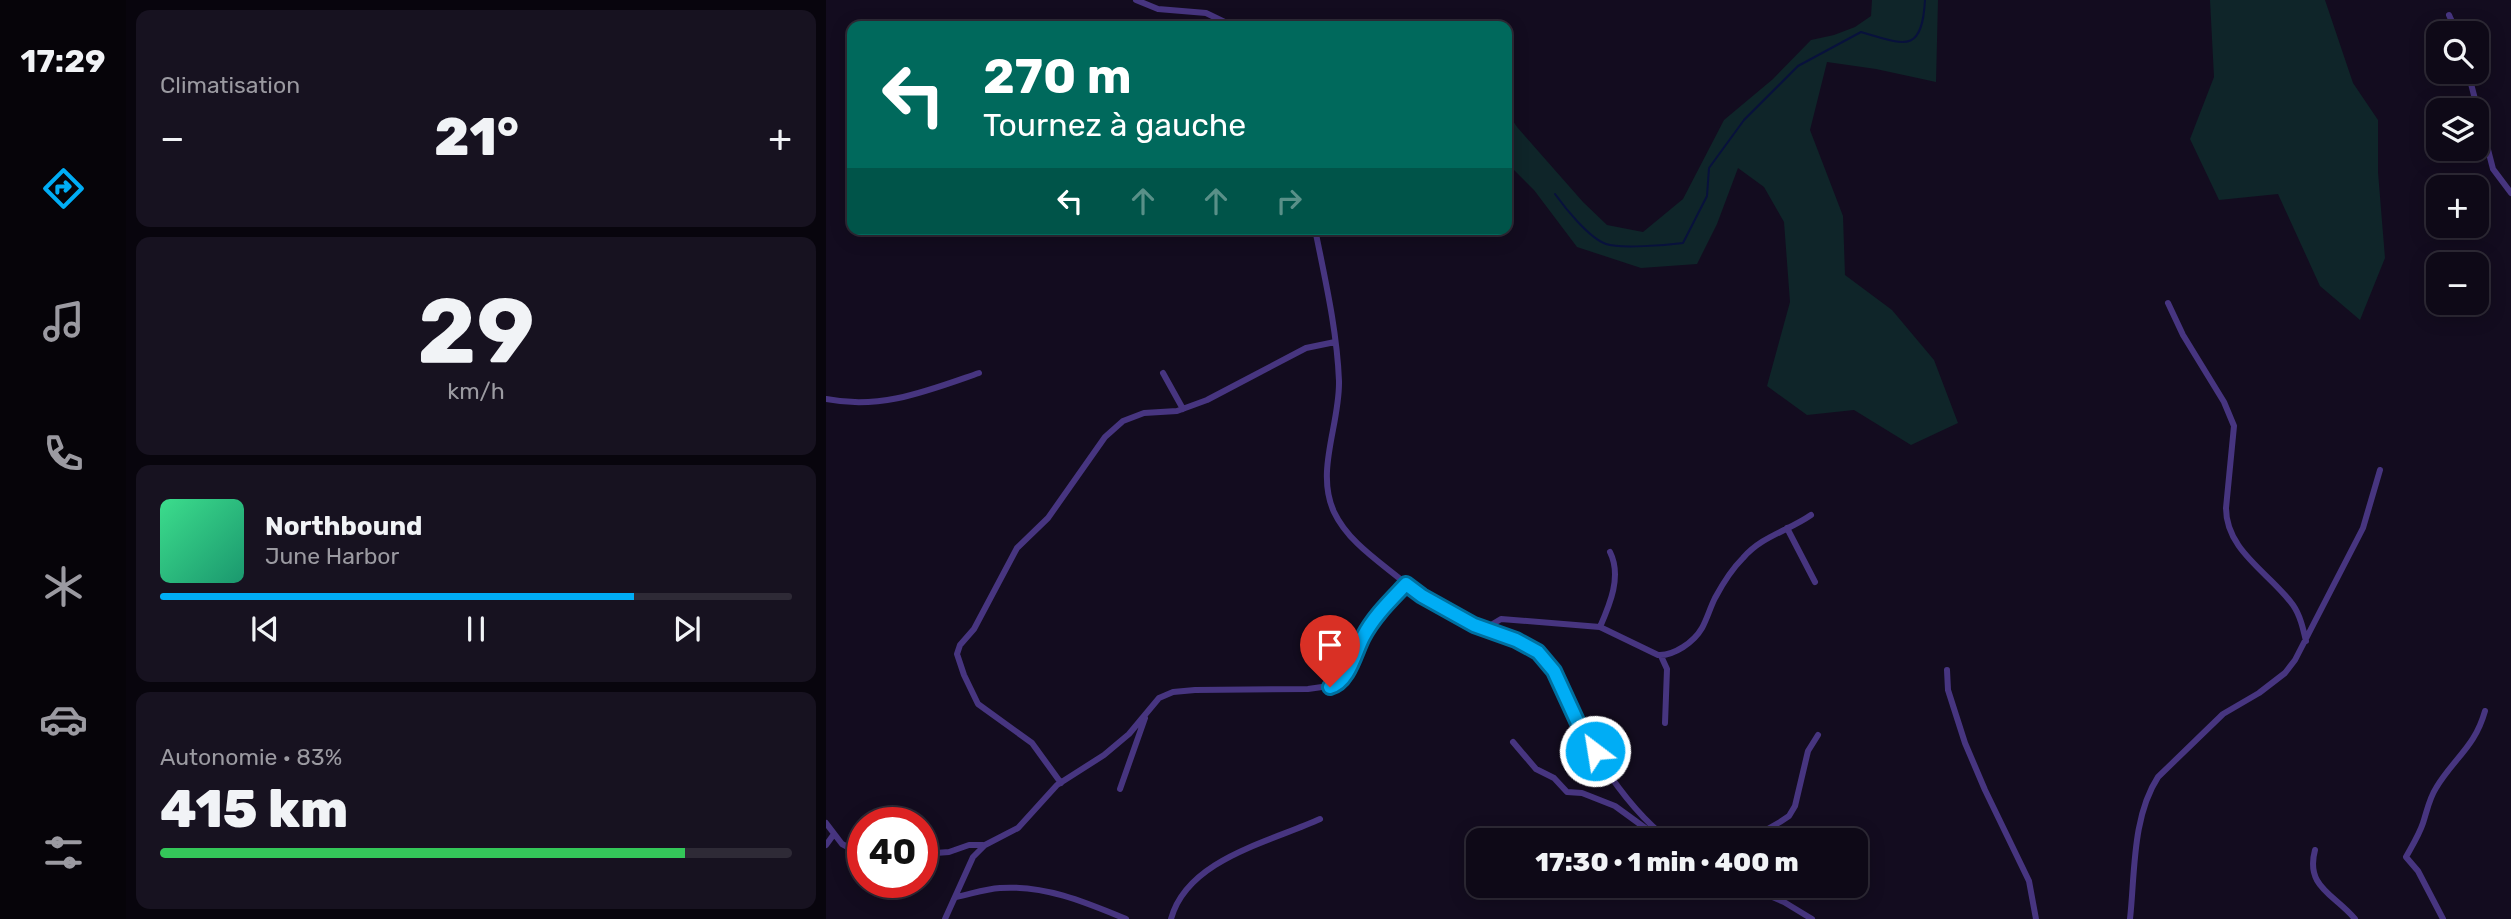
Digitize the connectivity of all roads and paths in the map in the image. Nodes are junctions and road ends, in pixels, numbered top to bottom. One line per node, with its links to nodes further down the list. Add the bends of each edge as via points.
1 (1136, 0): 3 (street, via 1158,9 1206,13)
2 (2449, 15): 4 (street)
3 (1223, 21)
4 (2452, 21)
5 (2471, 84): 6 (street, via 2493,169)
6 (2511, 193)
7 (1316, 235): 9 (street)
8 (2168, 303): 22 (street, via 2234,426 2226,508 2230,531 2245,554 2294,606)
9 (1335, 342): 13 (street, via 1306,348); 19 (street, via 1339,397 1327,470 1333,510 1351,537)
10 (979, 373): 12 (street, via 890,401 849,404)
11 (1163, 373): 13 (street)
12 (826, 399)
13 (1183, 409): 30 (street, via 1144,413 1123,421 1105,437 1048,518 1017,548 957,654 978,704 1032,743)
14 (2380, 470): 22 (street, via 2364,528)
15 (1811, 515): 16 (street)
16 (1787, 528): 18 (street); 23 (street, via 1761,540 1743,557 1727,577 1702,629 1674,652)
17 (1611, 552): 20 (street, via 1616,570)
18 (1815, 582)
19 (1406, 584): 21 (street); 25 (street, via 1372,622 1336,685 1173,692 1158,698)
20 (1600, 627): 21 (street, via 1512,618 1496,621); 23 (street)
21 (1488, 630): 35 (street, via 1516,640 1546,659 1583,734 1621,790)
22 (2306, 641): 50 (street, via 2285,673 2223,714 2152,786 2139,831)
23 (1661, 656): 27 (street, via 1667,669)
24 (1947, 670): 49 (street, via 1948,690 1965,743 2029,881)
25 (1147, 710): 30 (street, via 1117,745); 31 (street)
26 (2486, 711): 52 (street, via 2475,738 2431,796 2406,857)
27 (1665, 723)
28 (1818, 735): 36 (street, via 1808,751 1795,806 1789,816)
29 (1513, 742): 34 (street, via 1536,769 1567,792 1615,806)
30 (1061, 783): 39 (street, via 1018,828)
31 (1120, 789)
32 (1320, 820): 47 (street, via 1236,853 1208,870 1180,898)
33 (826, 823): 37 (street)
34 (1645, 828)
35 (1654, 828)
36 (1770, 828)
37 (834, 834): 38 (street); 40 (street)
38 (826, 845)
39 (985, 845): 42 (street); 43 (street, via 973,857)
40 (847, 847)
41 (2315, 850): 51 (street, via 2312,873)
42 (938, 853)
43 (957, 897): 45 (street); 46 (street, via 999,888 1039,889)
44 (1775, 898): 48 (street)
45 (945, 919)
46 (1126, 919)
47 (1171, 919)
48 (1812, 919)
49 (2036, 919)
50 (2130, 919)
51 (2355, 919)
52 (2443, 919)

